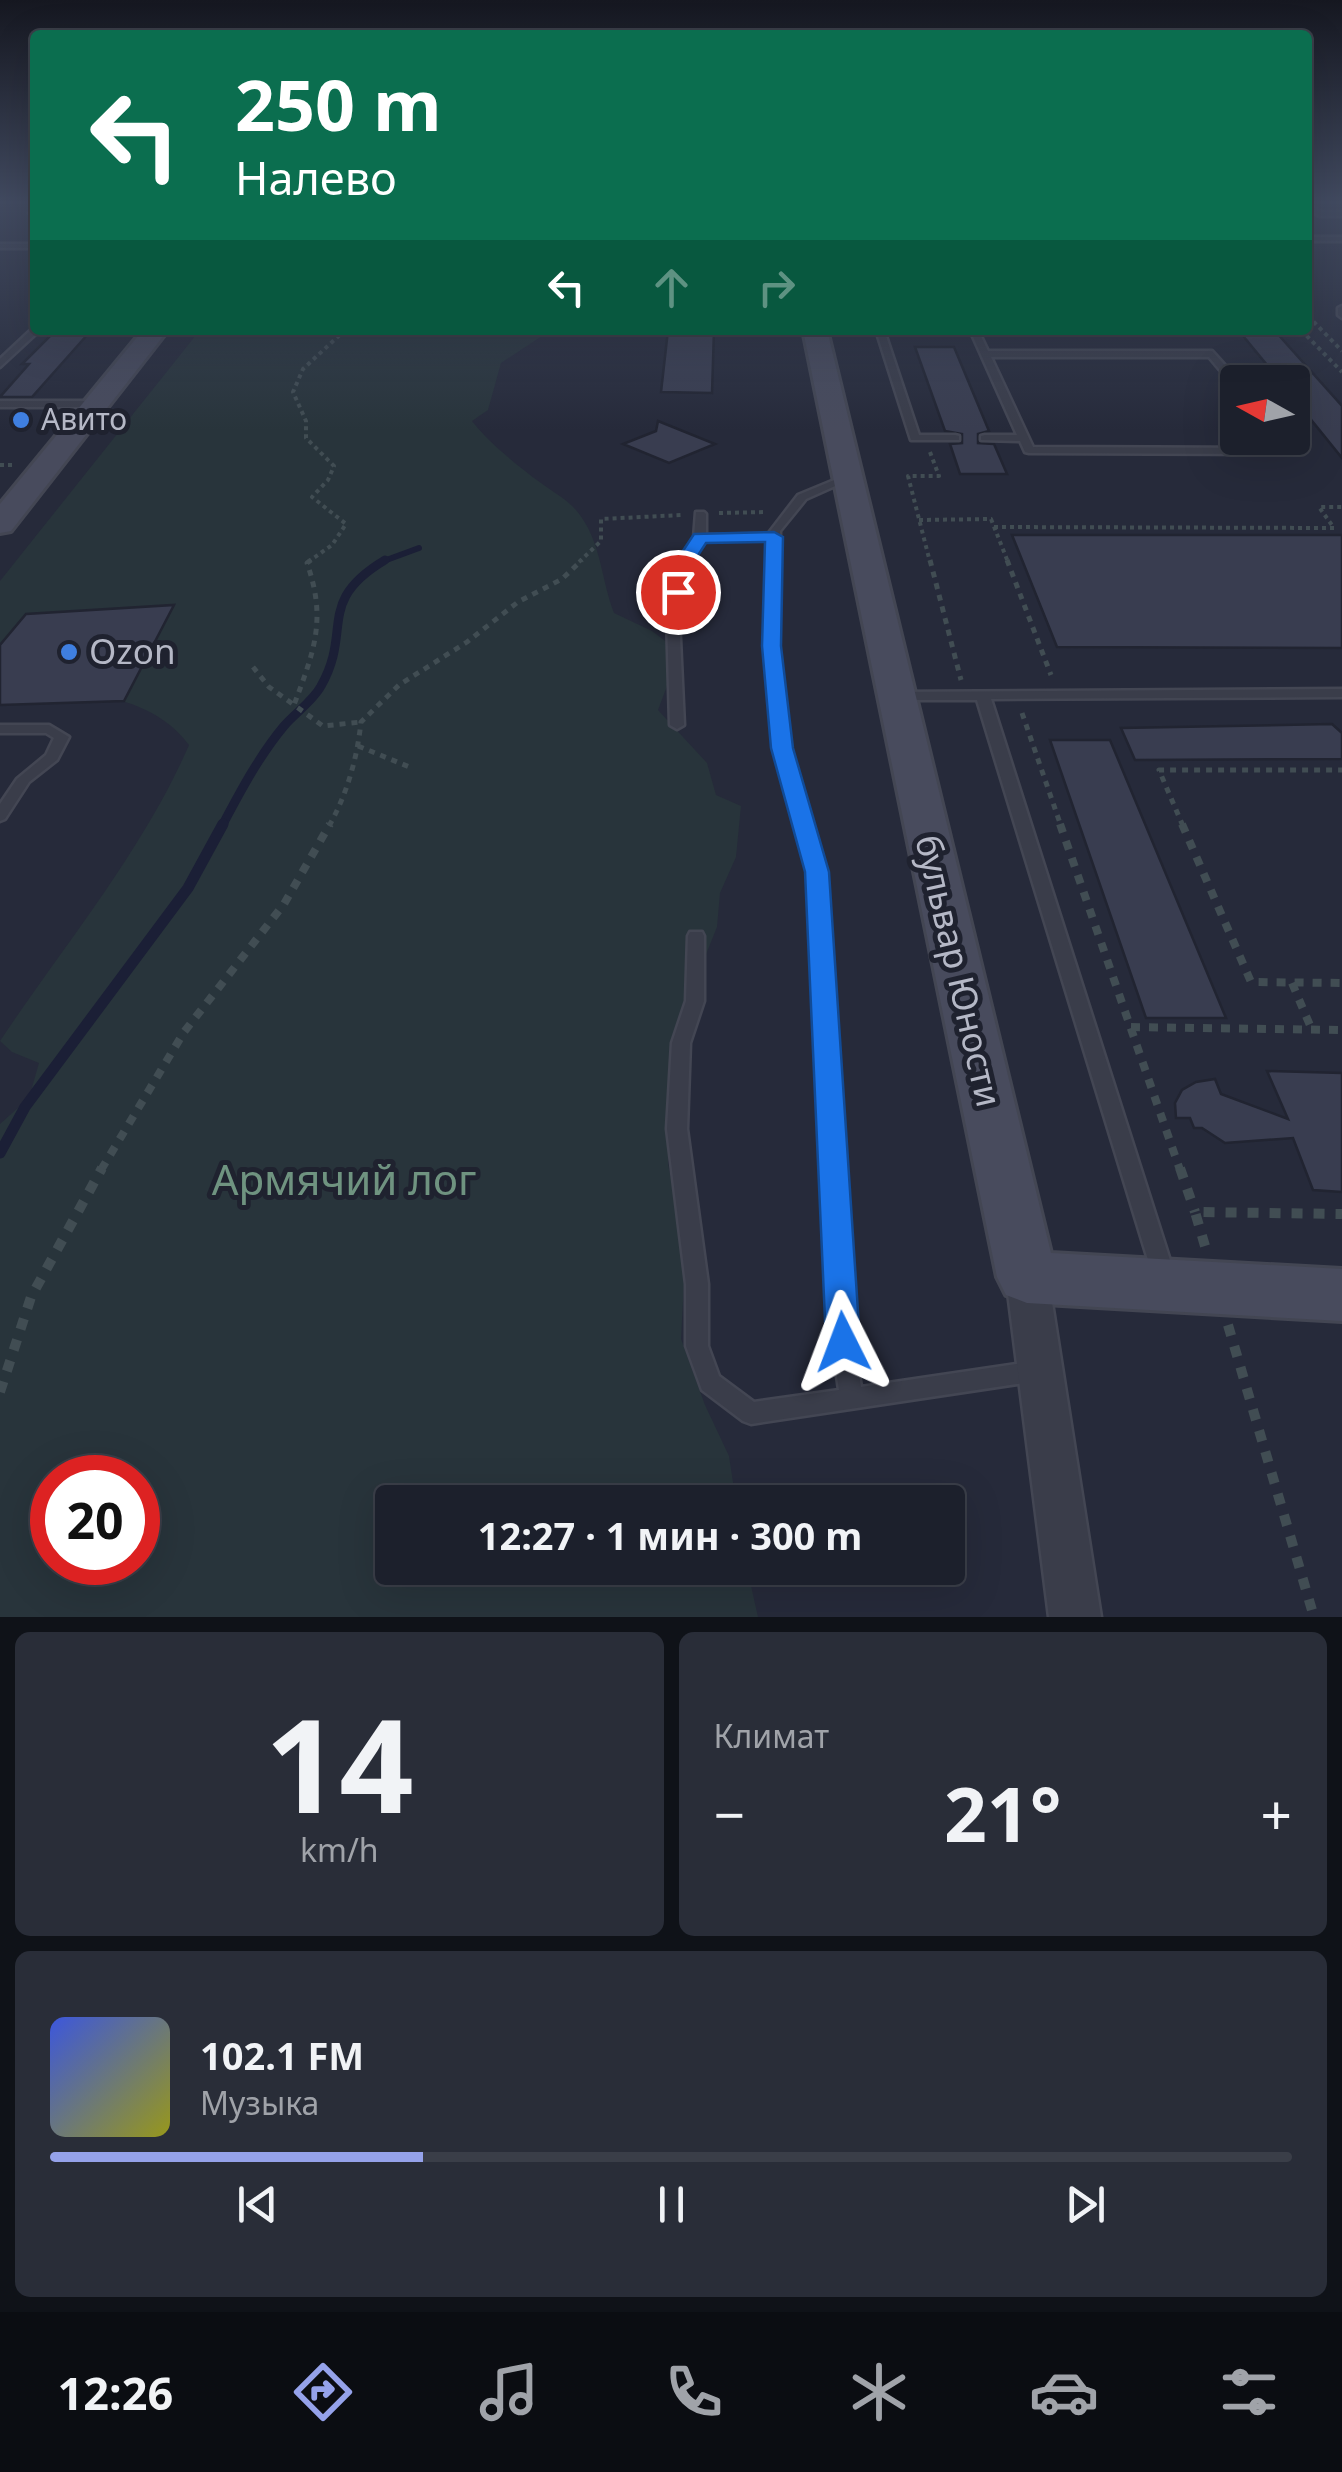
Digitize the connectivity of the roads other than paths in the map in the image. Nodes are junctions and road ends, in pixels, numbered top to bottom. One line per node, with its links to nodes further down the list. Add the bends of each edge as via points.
1 (31, 335): 7 (lane)
2 (152, 335): 10 (street)
3 (815, 335): 15 (street, бульвар Юности)
4 (882, 335): 11 (lane, via 915,438)
5 (976, 335): 6 (lane)
6 (985, 354): 8 (lane, via 1212,354); 13 (lane)
7 (0, 364)
8 (1221, 365)
9 (0, 404): 10 (lane)
10 (96, 404): 17 (street)
11 (955, 438)
12 (985, 438): 13 (lane)
13 (1023, 438): 14 (lane, via 1028,450)
14 (1220, 451)
15 (848, 478): 18 (lane, via 802,497); 21 (street, бульвар Юности)
16 (700, 514): 19 (lane)
17 (0, 524)
18 (774, 537): 19 (lane); 31 (lane, via 772,646 782,748 817,872 843,1342)
19 (700, 538): 23 (lane, via 682,566 673,617)
20 (1342, 693): 22 (lane)
21 (896, 696): 22 (lane); 27 (street, бульвар Юности)
22 (974, 696): 28 (lane)
23 (677, 724)
24 (0, 728): 25 (lane, via 49,729 62,737 52,758 24,779)
25 (0, 816)
26 (696, 936): 31 (lane, via 695,1002 681,1043 678,1129 697,1284 697,1346 710,1383 752,1413)
27 (1027, 1277): 28 (street); 30 (street, бульвар Юности)
28 (1192, 1286): 29 (street)
29 (1342, 1295)
30 (1040, 1370): 31 (lane); 32 (street, бульвар Юности)
31 (852, 1399)
32 (1076, 1617)

